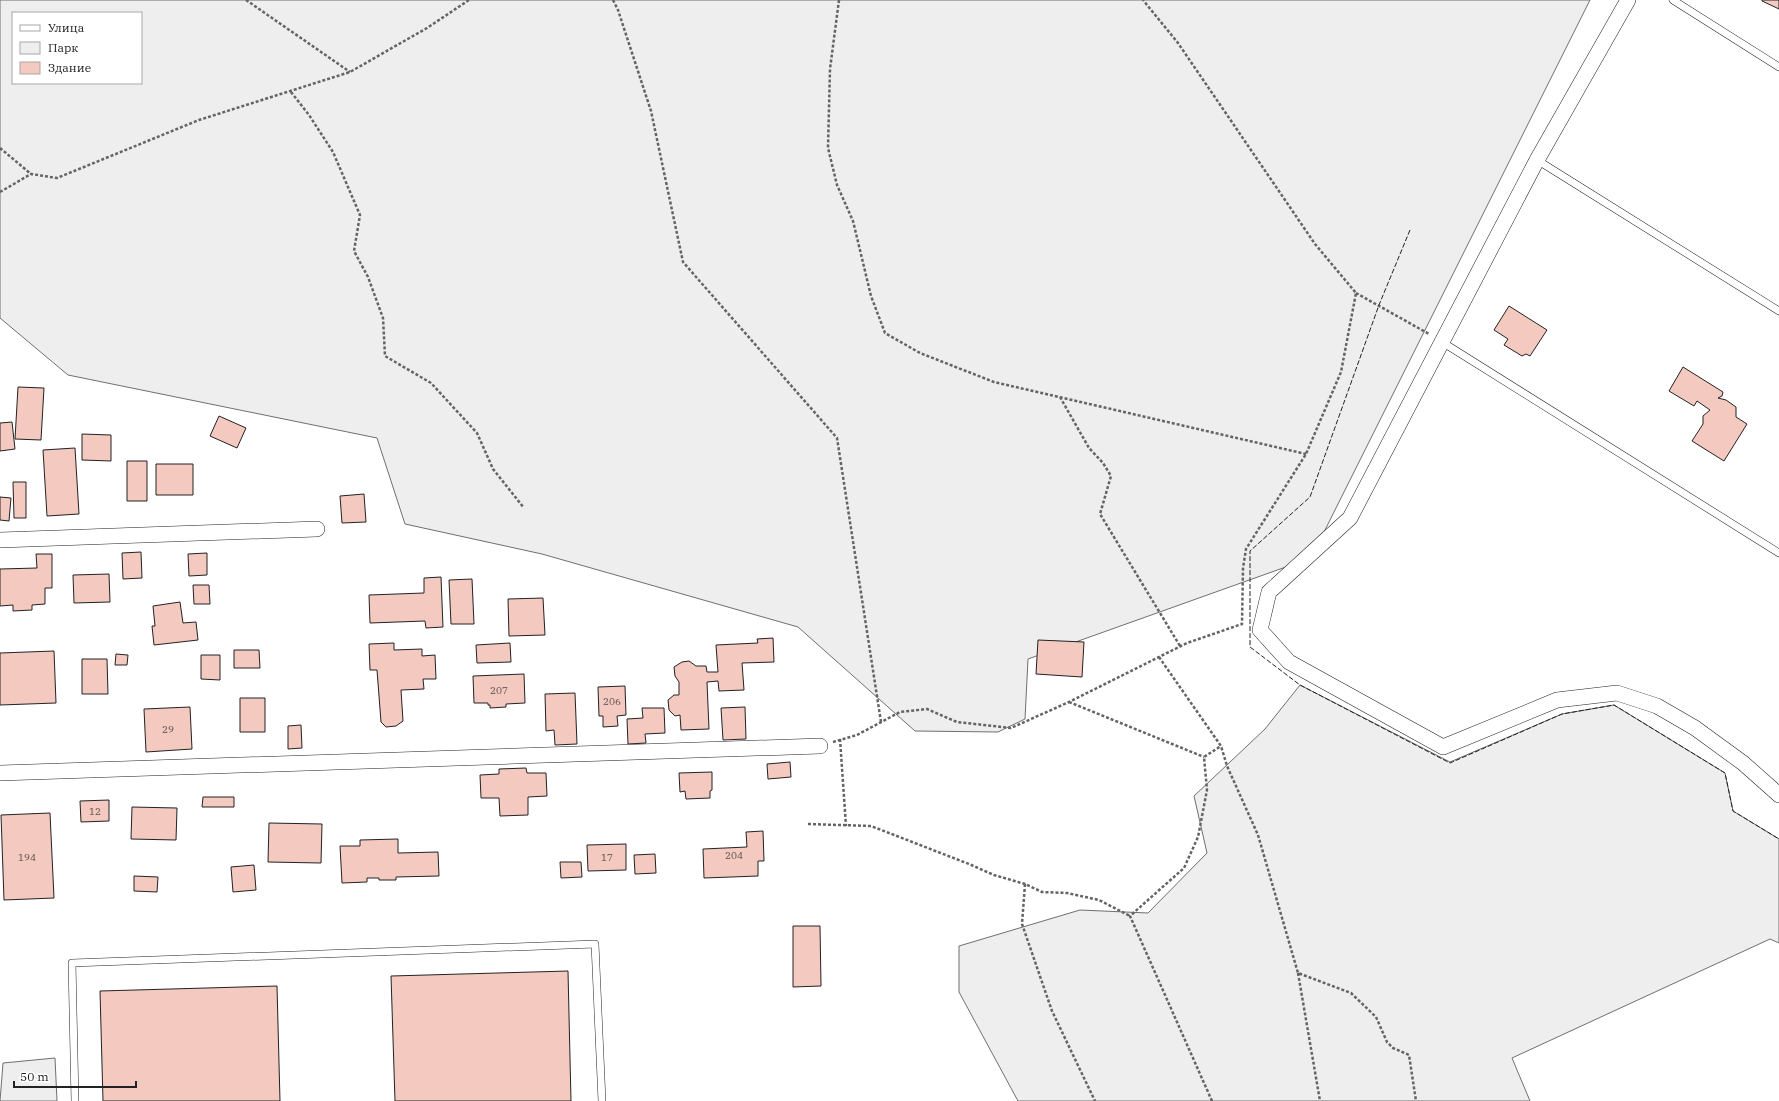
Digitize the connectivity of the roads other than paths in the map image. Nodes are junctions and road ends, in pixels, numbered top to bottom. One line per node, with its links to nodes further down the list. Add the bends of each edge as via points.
1 (1628, 0): 4 (street)
2 (1673, 0): 3 (lane)
3 (1779, 67)
4 (1537, 160): 5 (lane); 6 (street)
5 (1779, 312)
6 (1442, 342): 9 (lane); 12 (street, via 1350,518 1269,592 1260,630 1289,662 1443,747 1558,700 1617,693 1658,706 1695,728)
7 (317, 529): 8 (street)
8 (0, 540)
9 (1779, 553)
10 (820, 746): 11 (street)
11 (0, 774)
12 (1779, 795)
13 (75, 1101): 14 (lane, via 72,963 595,944)
14 (602, 1101)

